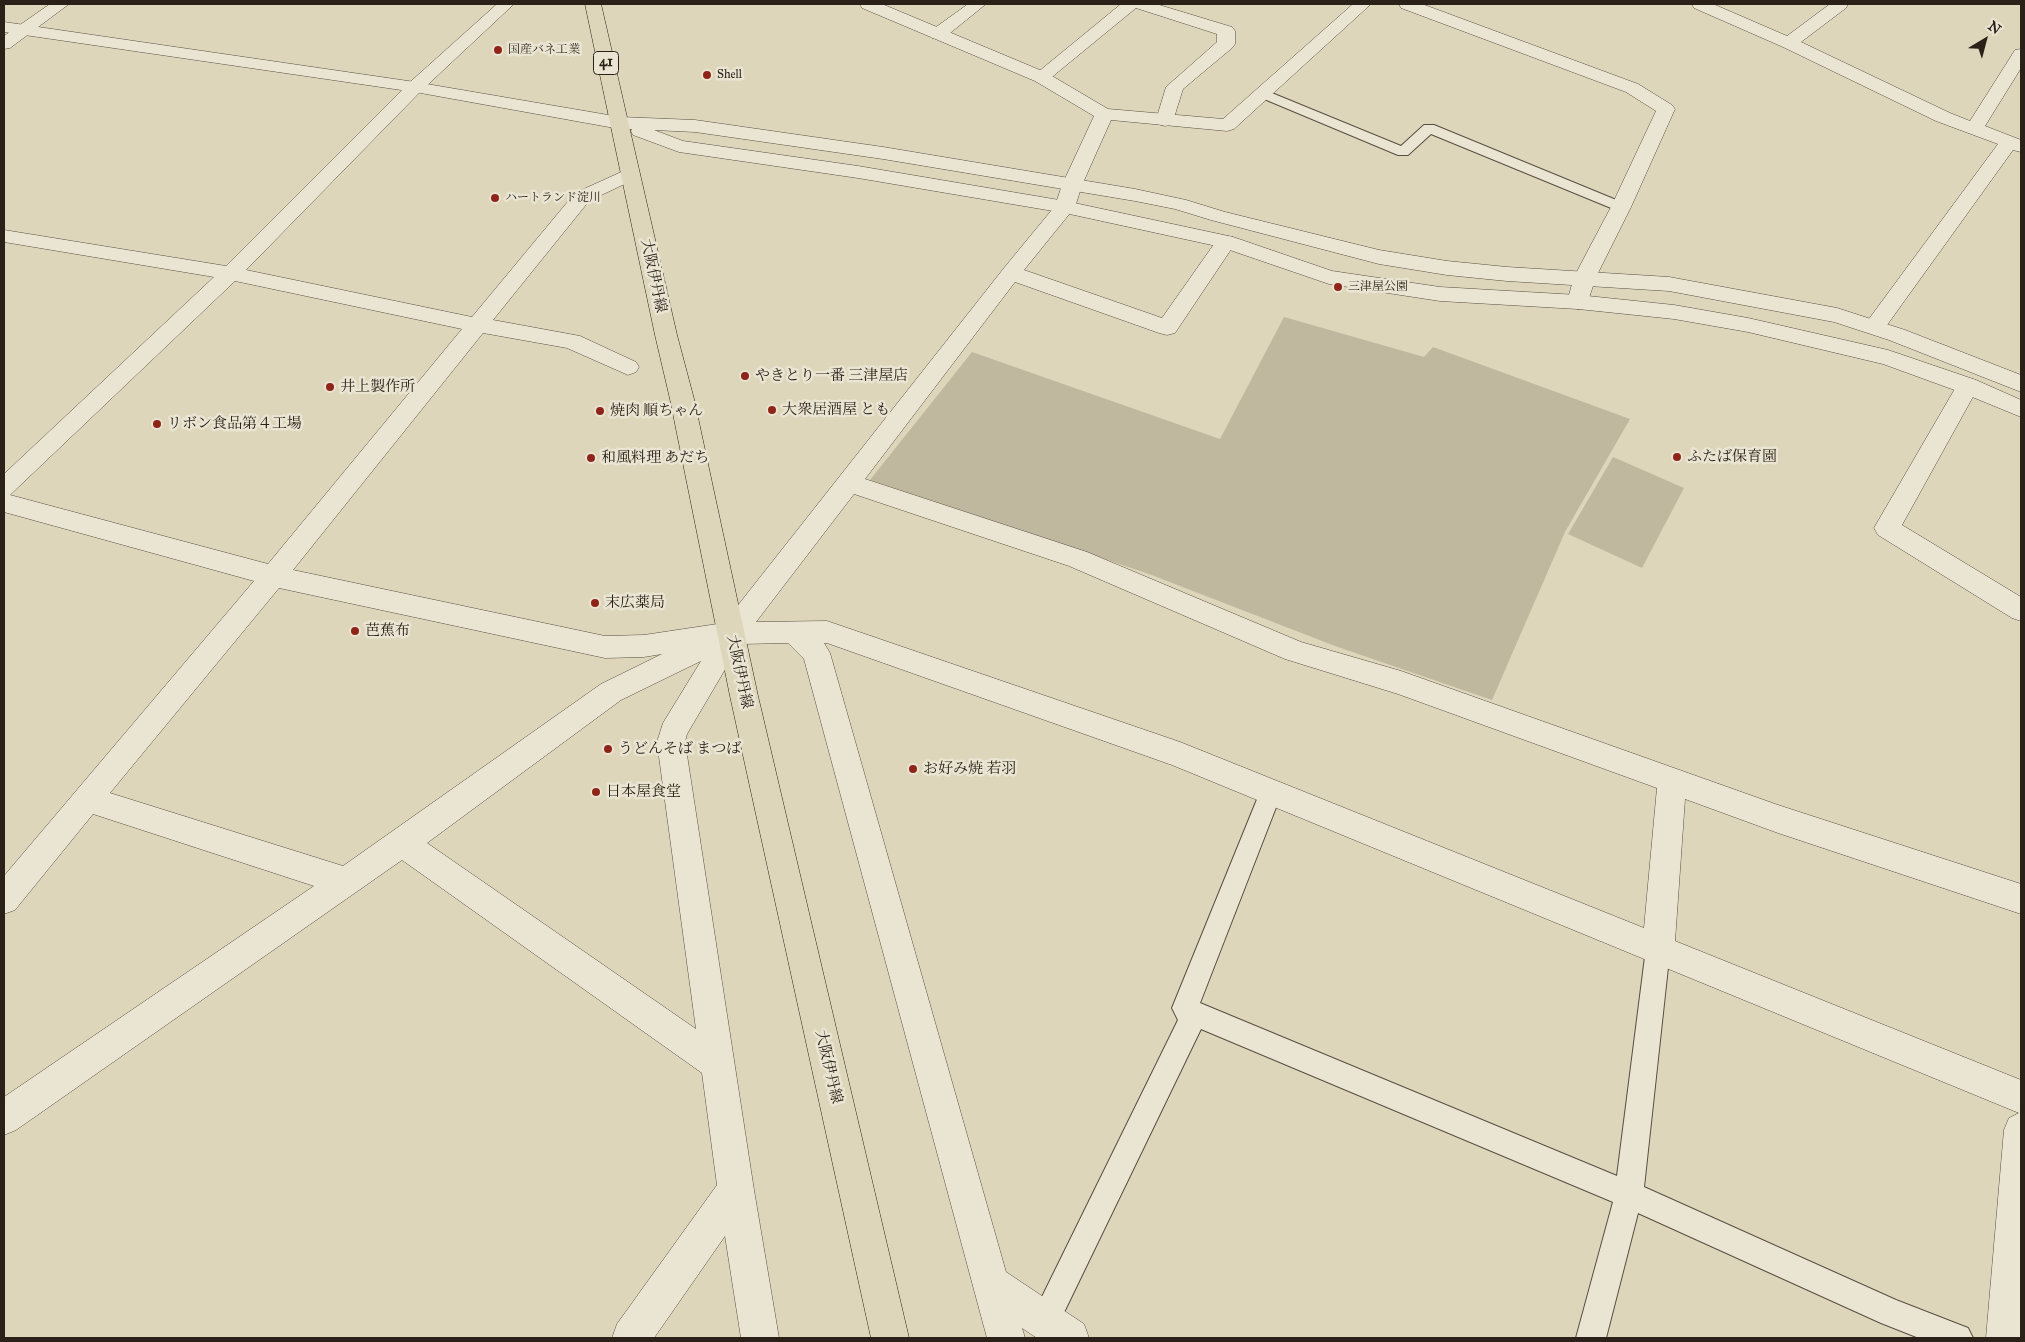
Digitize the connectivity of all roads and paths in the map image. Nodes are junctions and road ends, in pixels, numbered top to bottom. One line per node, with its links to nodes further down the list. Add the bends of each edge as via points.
1 (62, 4): 13 (street)
2 (506, 4): 19 (street)
3 (594, 4): 23 (main road, 大阪伊丹線 / 41)
4 (868, 4): 14 (street)
5 (978, 4): 14 (street)
6 (1131, 4): 18 (street)
7 (1140, 4): 22 (street, via 1226,31 1226,44 1175,87)
8 (1363, 4): 20 (street)
9 (1407, 4): 28 (street, via 1632,88 1666,109)
10 (1700, 4): 16 (street)
11 (1840, 4): 16 (street)
12 (4, 28): 13 (street)
13 (23, 30): 15 (street); 19 (street)
14 (938, 34): 18 (street)
15 (4, 44)
16 (1789, 44): 24 (street, via 1943,117)
17 (2021, 54): 24 (street)
18 (1041, 77): 21 (street)
19 (415, 87): 23 (street); 32 (street)
20 (1262, 94): 22 (street, via 1227,126); 28 (lane, via 1403,152 1429,128)
21 (1104, 114): 22 (street); 27 (street)
22 (1165, 120)
23 (620, 123): 26 (main road, 大阪伊丹線 / 41); 27 (street, via 695,126); 29 (street, via 679,146)
24 (1975, 128): 25 (street)
25 (2016, 143): 37 (street)
26 (630, 174): 36 (street, via 582,197); 48 (main road, 大阪伊丹線 / 41)
27 (1072, 185): 29 (street); 34 (street, via 1179,204 1379,257 1507,274)
28 (1621, 206): 34 (street)
29 (1065, 207): 31 (street); 33 (street)
30 (4, 236): 32 (street)
31 (1226, 242): 33 (street, via 1167,328); 35 (street, via 1329,277 1440,294)
32 (231, 273): 36 (street); 43 (street)
33 (1010, 273): 42 (street)
34 (1585, 277): 35 (street); 37 (street, via 1669,284 1837,315)
35 (1578, 302): 40 (street, via 1674,312 1748,325 1888,358)
36 (477, 325): 38 (street, via 572,341); 45 (street)
37 (1874, 328): 39 (street)
38 (628, 367)
39 (2021, 384)
40 (1968, 386): 41 (street); 46 (street, via 1887,528)
41 (2021, 409)
42 (849, 483): 48 (street); 49 (street, via 1078,559 1295,651 1401,683)
43 (4, 488)
44 (4, 503): 45 (street)
45 (273, 576): 48 (street, via 605,647 644,646); 51 (street)
46 (2021, 610)
47 (794, 632): 48 (street); 50 (street, via 826,632 1180,756); 64 (street, via 816,653)
48 (732, 633): 52 (street, via 611,692); 58 (street, via 673,732 671,742); 68 (main road, 大阪伊丹線 / 41)
49 (1672, 780): 55 (street, via 1778,819); 56 (street)
50 (1271, 792): 56 (street); 57 (lane, via 1185,1008)
51 (87, 800): 53 (street); 54 (street)
52 (402, 843): 53 (street); 58 (street)
53 (346, 882): 60 (street)
54 (4, 899)
55 (2021, 899)
56 (1658, 949): 59 (street); 63 (lane)
57 (1192, 1018): 63 (lane, via 1195,1014); 65 (lane)
58 (718, 1065): 62 (street)
59 (2021, 1097)
60 (4, 1118)
61 (2021, 1130): 72 (street)
62 (736, 1190): 66 (street); 67 (street)
63 (1629, 1195): 70 (lane); 71 (lane, via 1891,1313)
64 (991, 1284): 65 (street); 69 (street)
65 (1058, 1330)
66 (631, 1338)
67 (760, 1338)
68 (890, 1338)
69 (1006, 1338)
70 (1591, 1338)
71 (1958, 1338)
72 (2005, 1338)

